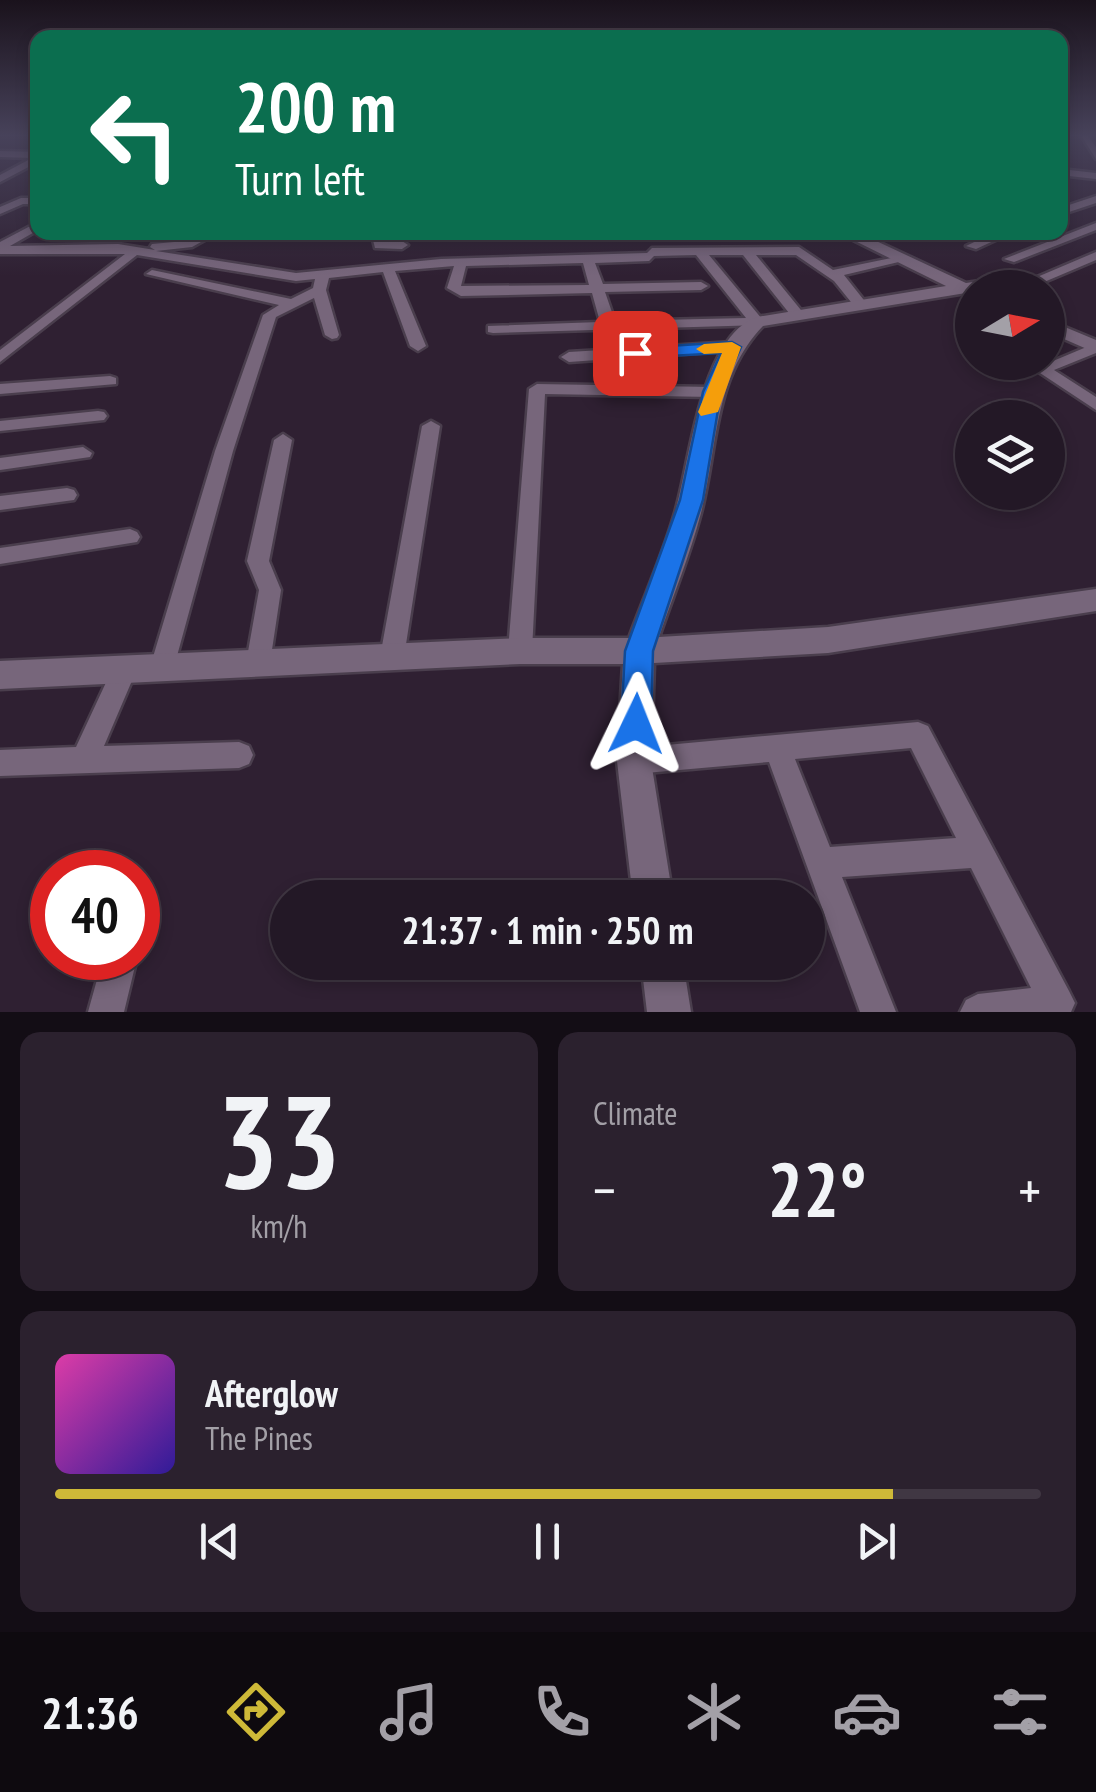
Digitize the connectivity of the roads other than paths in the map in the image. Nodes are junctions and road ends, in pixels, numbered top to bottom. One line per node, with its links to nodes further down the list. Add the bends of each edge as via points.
1 (1096, 199): 3 (street)
2 (30, 201): 4 (street)
3 (1068, 209)
4 (0, 211)
5 (1096, 226): 7 (street)
6 (30, 229): 19 (street)
7 (1068, 233)
8 (1068, 235): 15 (street)
9 (196, 240): 20 (street)
10 (379, 240): 16 (street)
11 (860, 240): 26 (street)
12 (879, 240): 32 (street)
13 (987, 240): 18 (street)
14 (1053, 240): 25 (street)
15 (1096, 244)
16 (402, 245)
17 (651, 246): 22 (street); 24 (street)
18 (972, 246)
19 (0, 249): 20 (street)
20 (130, 250): 34 (street); 52 (street, via 125,262)
21 (746, 251): 22 (street); 31 (street, via 805,253); 40 (street)
22 (700, 252): 41 (street)
23 (1096, 256): 29 (street)
24 (588, 259): 27 (street); 36 (street)
25 (1010, 259)
26 (901, 260): 31 (street); 33 (street)
27 (461, 263): 28 (street); 36 (street, via 457,292)
28 (388, 269): 34 (street); 48 (street)
29 (1061, 270)
30 (152, 274): 38 (street)
31 (835, 276): 39 (street)
32 (955, 278)
33 (955, 280)
34 (321, 282): 38 (street); 46 (street)
35 (701, 286): 36 (street)
36 (598, 288): 43 (street)
37 (955, 291): 39 (street)
38 (290, 303): 72 (street, via 270,315)
39 (860, 304): 40 (street)
40 (798, 314): 41 (street)
41 (758, 322): 43 (street); 49 (street)
42 (1065, 324): 47 (street)
43 (610, 326): 44 (street)
44 (493, 329)
45 (1065, 334): 50 (street)
46 (332, 335)
47 (1096, 338)
48 (418, 346)
49 (732, 347): 51 (street); 55 (street)
50 (1096, 348): 56 (street, via 1042,369)
51 (570, 356)
52 (0, 358)
53 (110, 381): 54 (street)
54 (0, 389)
55 (712, 392): 68 (street, via 537,389); 69 (street, via 692,500)
56 (1096, 404)
57 (98, 416): 58 (street)
58 (0, 426)
59 (432, 426): 70 (street)
60 (284, 440): 71 (street, via 258,560 270,590)
61 (83, 452): 62 (street)
62 (0, 464)
63 (66, 495): 64 (street)
64 (0, 503)
65 (130, 537): 66 (street)
66 (0, 556)
67 (1096, 600): 69 (street, via 828,640)
68 (520, 650): 69 (street); 70 (street)
69 (639, 651): 78 (street)
70 (392, 657): 71 (street)
71 (258, 663): 72 (street)
72 (162, 667): 73 (street)
73 (125, 669): 74 (street); 77 (street)
74 (0, 675)
75 (777, 747): 78 (street); 80 (street, via 918,736); 81 (street)
76 (239, 755): 77 (street)
77 (84, 760): 79 (street)
78 (634, 761): 82 (street)
79 (0, 763)
80 (979, 852): 81 (street); 88 (street, via 1058,1003)
81 (821, 864): 87 (street)
82 (651, 880)
83 (114, 980): 85 (street)
84 (665, 980): 86 (street)
85 (106, 1012)
86 (669, 1012)
87 (878, 1012)
88 (978, 1012)

